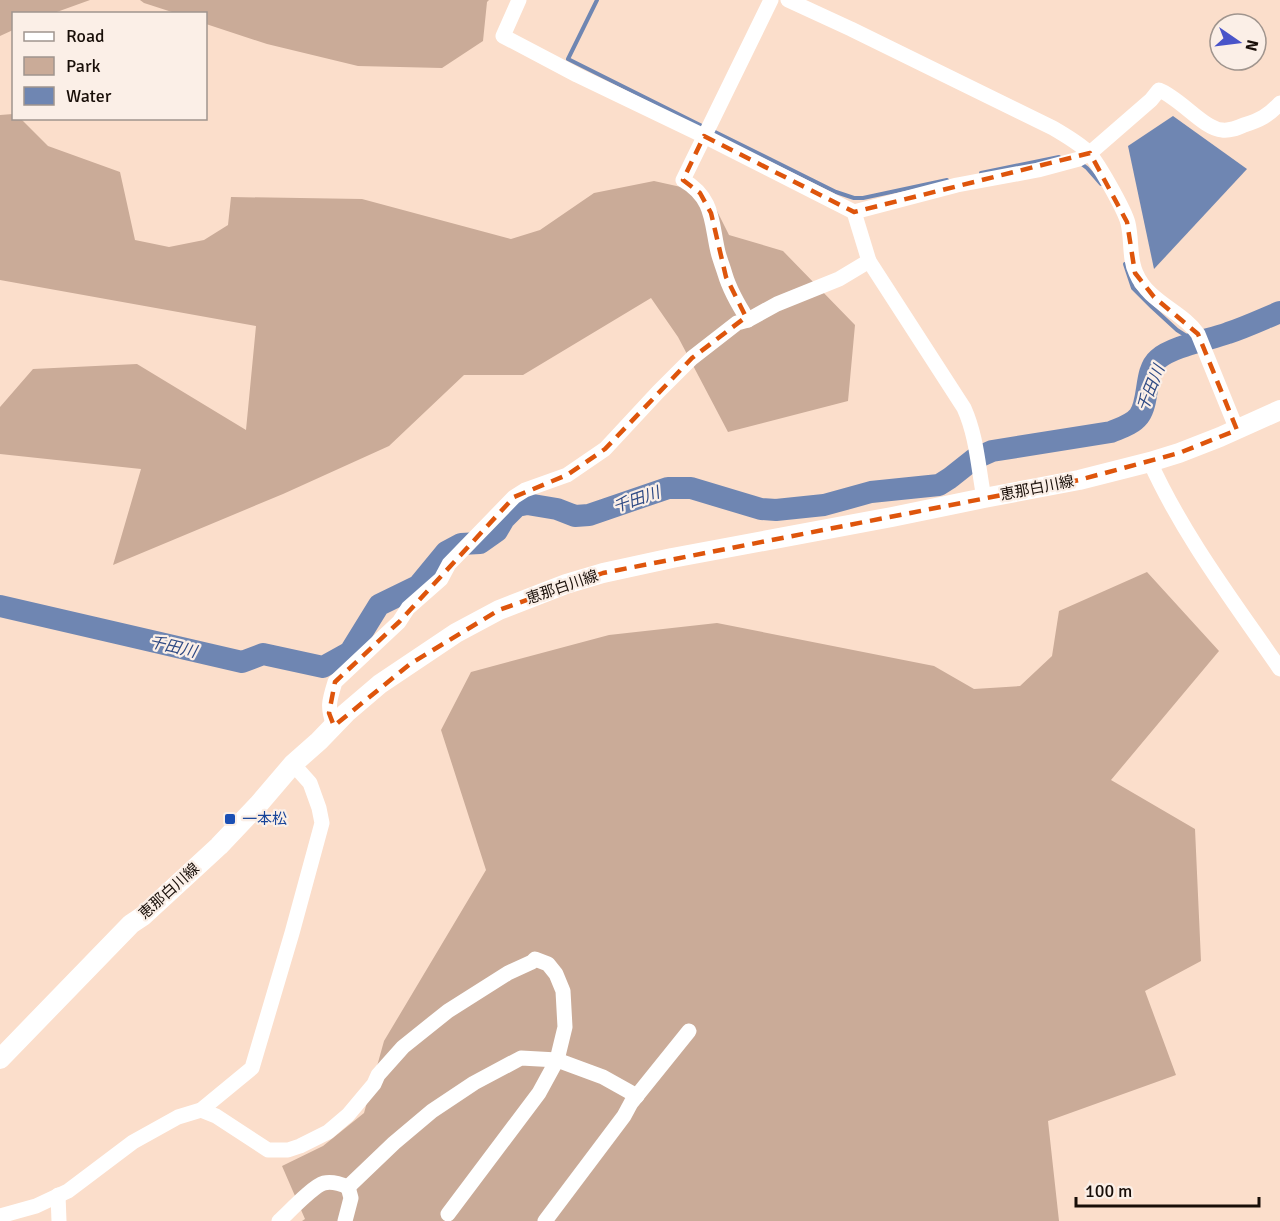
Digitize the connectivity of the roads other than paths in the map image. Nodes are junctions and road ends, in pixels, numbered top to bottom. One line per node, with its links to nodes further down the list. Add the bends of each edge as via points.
1 (519, 0): 5 (street, via 503,36)
2 (771, 0): 5 (street)
3 (788, 0): 6 (street, via 1053,128)
4 (1280, 104): 6 (street, via 1255,122 1220,130 1211,128 1178,100 1159,90)
5 (704, 135): 7 (street); 9 (street, via 683,180 700,194 711,213 726,277)
6 (1090, 153): 7 (street, via 1038,170 957,185); 11 (street, via 1127,222 1135,273 1154,297 1192,325)
7 (854, 212): 8 (street)
8 (869, 261): 9 (street, via 839,279); 13 (street, via 964,408 976,446)
9 (748, 320): 15 (street, via 737,323 692,358 605,449 567,475 514,497 458,553 441,579 335,682 329,713)
10 (1280, 410): 11 (main road, 恵那白川線)
11 (1237, 430): 12 (main road, 恵那白川線)
12 (1150, 462): 13 (main road, 恵那白川線); 14 (street, via 1204,559)
13 (984, 498): 15 (main road, 恵那白川線, via 672,558 566,584 499,610 456,633 380,684)
14 (1280, 669)
15 (334, 726): 16 (main road, 恵那白川線)
16 (293, 765): 18 (main road, 恵那白川線, via 219,846 131,924); 21 (street, via 310,783 322,823 320,834 252,1068)
17 (689, 1031): 20 (street)
18 (0, 1059)
19 (557, 1060): 20 (street, via 603,1077); 21 (street, via 565,1027 563,991 548,964 535,959 448,1011 403,1047 348,1115 328,1132 300,1146 268,1150); 22 (street, via 521,1058 474,1083 432,1111); 24 (street, via 539,1093)
20 (637, 1096): 29 (street)
21 (201, 1110): 23 (street, via 178,1117 133,1142)
22 (348, 1187): 27 (street, via 326,1182); 28 (street, via 351,1197)
23 (58, 1195): 25 (street); 26 (street)
24 (448, 1214)
25 (0, 1216)
26 (59, 1221)
27 (279, 1221)
28 (345, 1221)
29 (545, 1221)

